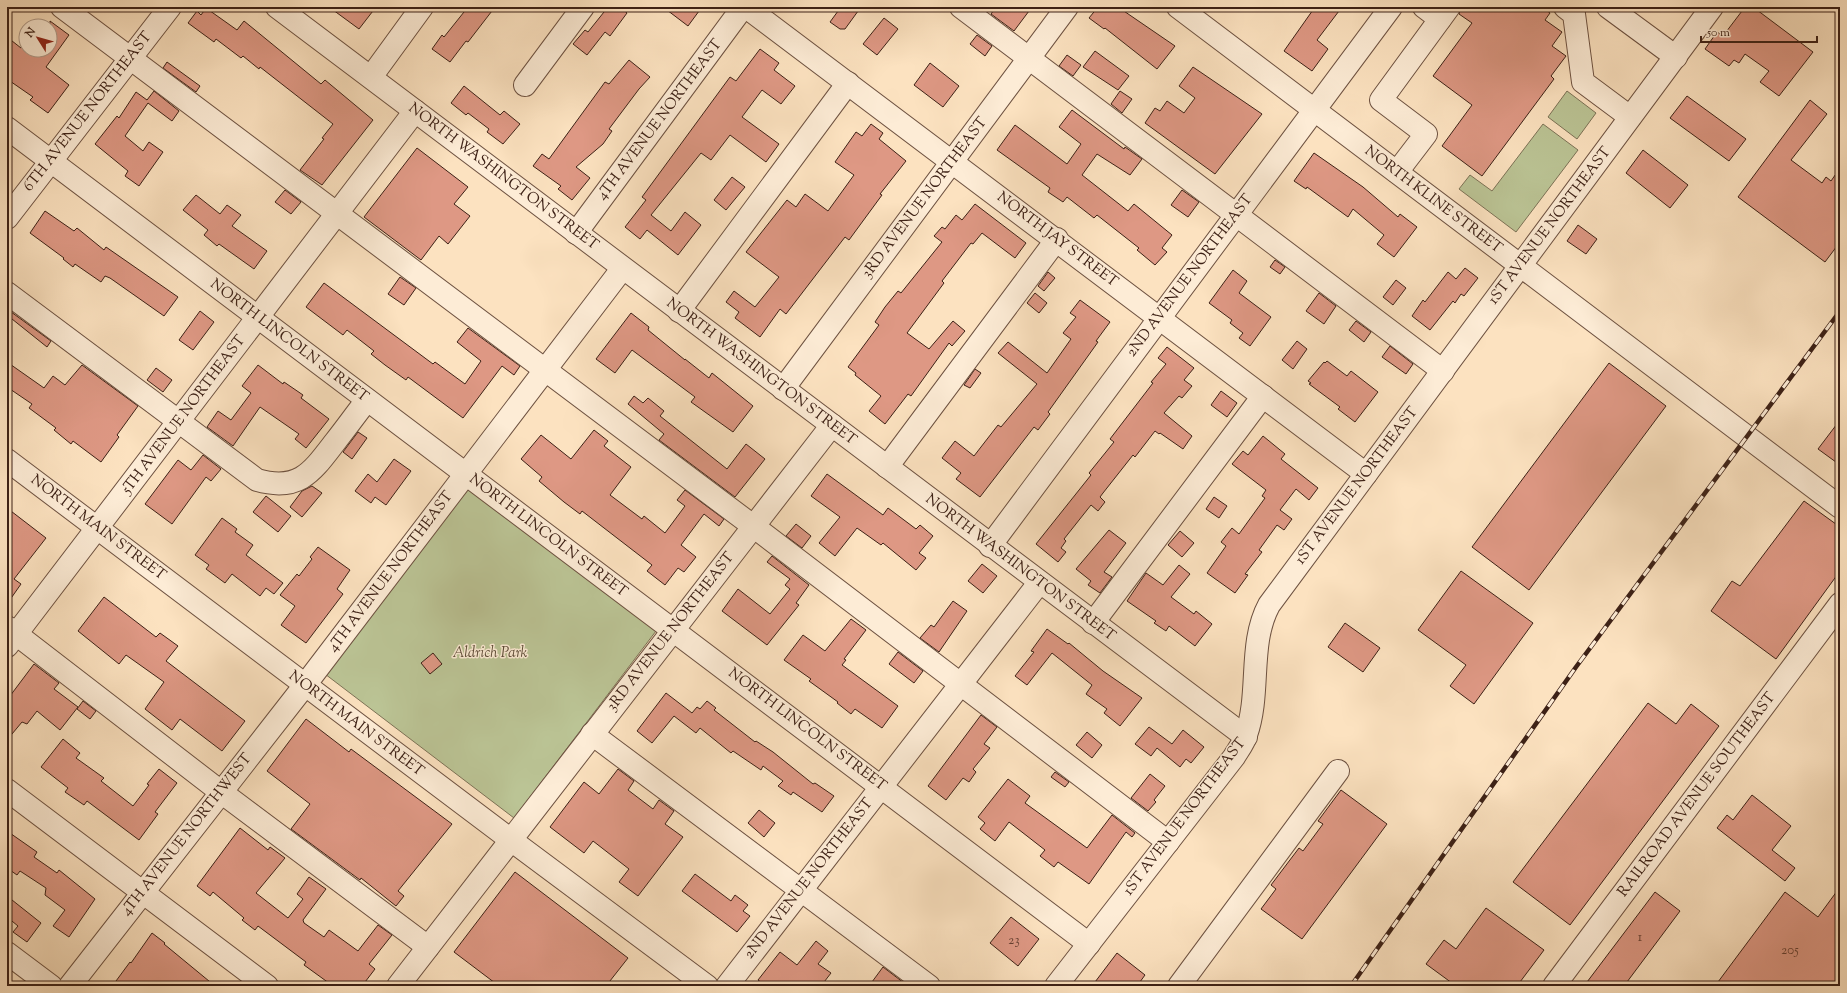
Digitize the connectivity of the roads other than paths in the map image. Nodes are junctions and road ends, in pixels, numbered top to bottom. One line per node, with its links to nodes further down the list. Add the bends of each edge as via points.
1 (62, 7): 17 (street)
2 (170, 7): 17 (street, 6TH AVENUE NORTHEAST)
3 (277, 7): 18 (street, NORTH WASHINGTON STREET)
4 (422, 7): 18 (street)
5 (583, 7): 20 (street)
6 (745, 7): 19 (street, NORTH JAY STREET); 31 (street, 4TH AVENUE NORTHEAST)
7 (961, 7): 16 (street)
8 (1067, 7): 16 (street, 3RD AVENUE NORTHEAST)
9 (1178, 7): 21 (street, NORTH KLINE STREET)
10 (1391, 7): 21 (street, 2ND AVENUE NORTHEAST)
11 (1608, 7): 15 (street)
12 (1712, 7): 15 (street, 1ST AVENUE NORTHEAST)
13 (1572, 9): 23 (street, via 1583,82)
14 (1437, 11): 27 (street, via 1381,100 1426,134)
15 (1676, 57): 23 (street, 1ST AVENUE NORTHEAST)
16 (1029, 58): 26 (street, 3RD AVENUE NORTHEAST); 29 (street)
17 (130, 59): 25 (street, 6TH AVENUE NORTHEAST); 28 (street)
18 (370, 77): 22 (street, NORTH WASHINGTON STREET)
19 (848, 84): 26 (street, NORTH JAY STREET); 36 (street)
20 (525, 85)
21 (1314, 109): 27 (street, NORTH KLINE STREET); 29 (street, 2ND AVENUE NORTHEAST)
22 (415, 110): 28 (street, 5TH AVENUE NORTHEAST); 31 (street, NORTH WASHINGTON STREET)
23 (1630, 117): 33 (street, 1ST AVENUE NORTHEAST)
24 (7, 128): 25 (street, NORTH LINCOLN STREET)
25 (50, 161): 30 (street, 6TH AVENUE NORTHEAST); 38 (street, NORTH LINCOLN STREET)
26 (952, 161): 32 (street, NORTH JAY STREET); 41 (street, 3RD AVENUE NORTHEAST)
27 (1397, 172): 33 (street, NORTH KLINE STREET)
28 (336, 214): 38 (street, 5TH AVENUE NORTHEAST); 39 (street)
29 (1236, 214): 37 (street, 2ND AVENUE NORTHEAST); 40 (street)
30 (7, 218)
31 (576, 233): 34 (street, NORTH WASHINGTON STREET)
32 (1057, 239): 37 (street, NORTH JAY STREET); 47 (street)
33 (1520, 266): 40 (street, 1ST AVENUE NORTHEAST); 50 (street, NORTH KLINE STREET)
34 (622, 268): 36 (street, NORTH WASHINGTON STREET); 39 (street, 4TH AVENUE NORTHEAST)
35 (7, 293): 44 (street)
36 (679, 311): 41 (street, NORTH WASHINGTON STREET)
37 (1158, 317): 42 (street, NORTH JAY STREET); 53 (street, 2ND AVENUE NORTHEAST)
38 (257, 318): 43 (street, NORTH LINCOLN STREET); 44 (street, 5TH AVENUE NORTHEAST)
39 (545, 370): 48 (street, 4TH AVENUE NORTHEAST); 51 (street)
40 (1443, 371): 49 (street, 1ST AVENUE NORTHEAST)
41 (783, 388): 45 (street, NORTH WASHINGTON STREET)
42 (1263, 396): 49 (street, NORTH JAY STREET); 56 (street)
43 (367, 400): 44 (street, via 314,470 300,479 286,483 271,484 257,480); 48 (street, NORTH LINCOLN STREET)
44 (178, 422): 52 (street, 5TH AVENUE NORTHEAST)
45 (832, 425): 47 (street, NORTH WASHINGTON STREET); 51 (street, 3RD AVENUE NORTHEAST)
46 (7, 460): 52 (street, NORTH MAIN STREET)
47 (887, 467): 53 (street, NORTH WASHINGTON STREET)
48 (466, 474): 57 (street, NORTH LINCOLN STREET); 60 (street, 4TH AVENUE NORTHEAST)
49 (1366, 474): 62 (street, 1ST AVENUE NORTHEAST, via 1262,617 1254,701)
50 (1840, 507)
51 (753, 526): 57 (street, 3RD AVENUE NORTHEAST); 59 (street)
52 (98, 528): 58 (street, 5TH AVENUE NORTHEAST); 60 (street, NORTH MAIN STREET)
53 (990, 546): 54 (street, NORTH WASHINGTON STREET)
54 (1039, 583): 56 (street, NORTH WASHINGTON STREET); 59 (street, 2ND AVENUE NORTHEAST)
55 (1840, 604): 83 (street, RAILROAD AVENUE SOUTHEAST)
56 (1093, 623): 62 (street, NORTH WASHINGTON STREET)
57 (673, 630): 61 (street, 3RD AVENUE NORTHEAST); 64 (street, NORTH LINCOLN STREET)
58 (10, 635): 66 (street)
59 (960, 684): 64 (street, 2ND AVENUE NORTHEAST); 68 (street)
60 (305, 685): 66 (street, 4TH AVENUE NORTHWEST); 67 (street, NORTH MAIN STREET)
61 (592, 734): 67 (street, 3RD AVENUE NORTHEAST); 69 (street)
62 (1246, 737): 68 (street, 1ST AVENUE NORTHEAST, via 1234,757)
63 (1338, 771): 82 (street)
64 (881, 786): 69 (street, 2ND AVENUE NORTHEAST); 71 (street, NORTH LINCOLN STREET)
65 (7, 790): 70 (street)
66 (221, 792): 70 (street, 4TH AVENUE NORTHWEST); 72 (street)
67 (511, 840): 72 (street, 3RD AVENUE NORTHEAST); 78 (street, NORTH MAIN STREET)
68 (1168, 842): 71 (street, 1ST AVENUE NORTHEAST)
69 (801, 890): 79 (street, 2ND AVENUE NORTHEAST); 80 (street)
70 (143, 892): 75 (street, 4TH AVENUE NORTHWEST); 76 (street)
71 (1089, 944): 81 (street, 1ST AVENUE NORTHEAST)
72 (428, 947): 77 (street, 3RD AVENUE NORTHEAST)
73 (7, 953): 74 (street)
74 (51, 986)
75 (70, 986)
76 (267, 986)
77 (398, 986)
78 (707, 986)
79 (727, 986)
80 (929, 986)
81 (1056, 986)
82 (1179, 986)
83 (1554, 986)

